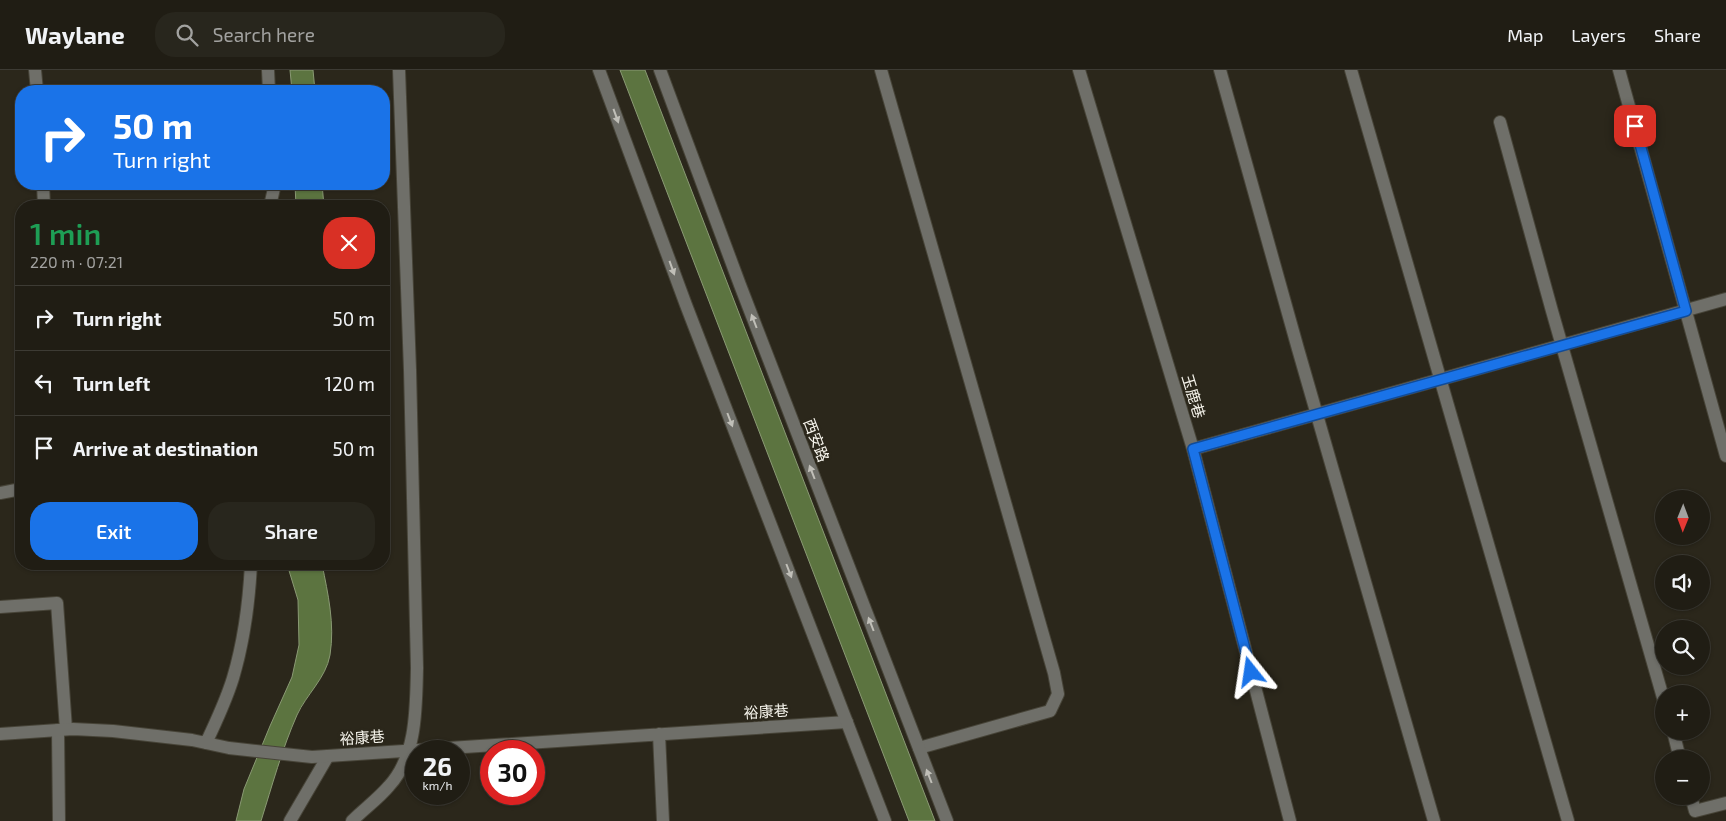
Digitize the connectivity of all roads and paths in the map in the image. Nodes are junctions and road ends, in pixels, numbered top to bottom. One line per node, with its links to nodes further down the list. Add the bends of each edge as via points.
1 (35, 70): 11 (street)
2 (268, 70): 12 (street)
3 (399, 70): 30 (street, via 417,668)
4 (599, 70): 26 (street, one-way to 26)
5 (660, 70): 33 (street, 西安路, one-way to 5)
6 (880, 70): 33 (street, via 1058,694 1050,711)
7 (1079, 70): 19 (street, 玉鹿巷)
8 (1220, 70): 18 (street)
9 (1351, 70): 17 (street)
10 (1619, 70): 15 (street)
11 (36, 85)
12 (269, 85)
13 (1500, 122): 16 (street)
14 (1726, 299): 15 (street)
15 (1686, 311): 16 (street); 20 (street)
16 (1562, 346): 17 (street); 25 (street)
17 (1440, 380): 18 (street); 47 (street)
18 (1317, 414): 19 (street); 46 (street)
19 (1193, 449): 45 (street, 玉鹿巷)
20 (1726, 456)
21 (15, 490): 22 (street)
22 (0, 493)
23 (251, 570): 31 (street, via 242,643 233,678)
24 (0, 607): 27 (street, via 57,603)
25 (1659, 685)
26 (847, 722): 29 (street, 裕康巷); 43 (street)
27 (62, 730): 28 (street, 裕康巷); 31 (street, 裕康巷, via 122,732); 39 (street)
28 (0, 734)
29 (659, 734): 32 (street, 裕康巷); 42 (street)
30 (411, 740)
31 (206, 743): 35 (street, 裕康巷, via 312,757)
32 (470, 746)
33 (919, 748): 44 (street, 西安路, one-way to 33)
34 (405, 750): 35 (street, 裕康巷)
35 (328, 756): 40 (street)
36 (405, 761): 41 (street, via 393,781)
37 (1726, 803): 38 (street, via 1696,811)
38 (1694, 805)
39 (59, 821)
40 (290, 821)
41 (352, 821)
42 (663, 821)
43 (885, 821)
44 (946, 821)
45 (1290, 821)
46 (1434, 821)
47 (1568, 821)

